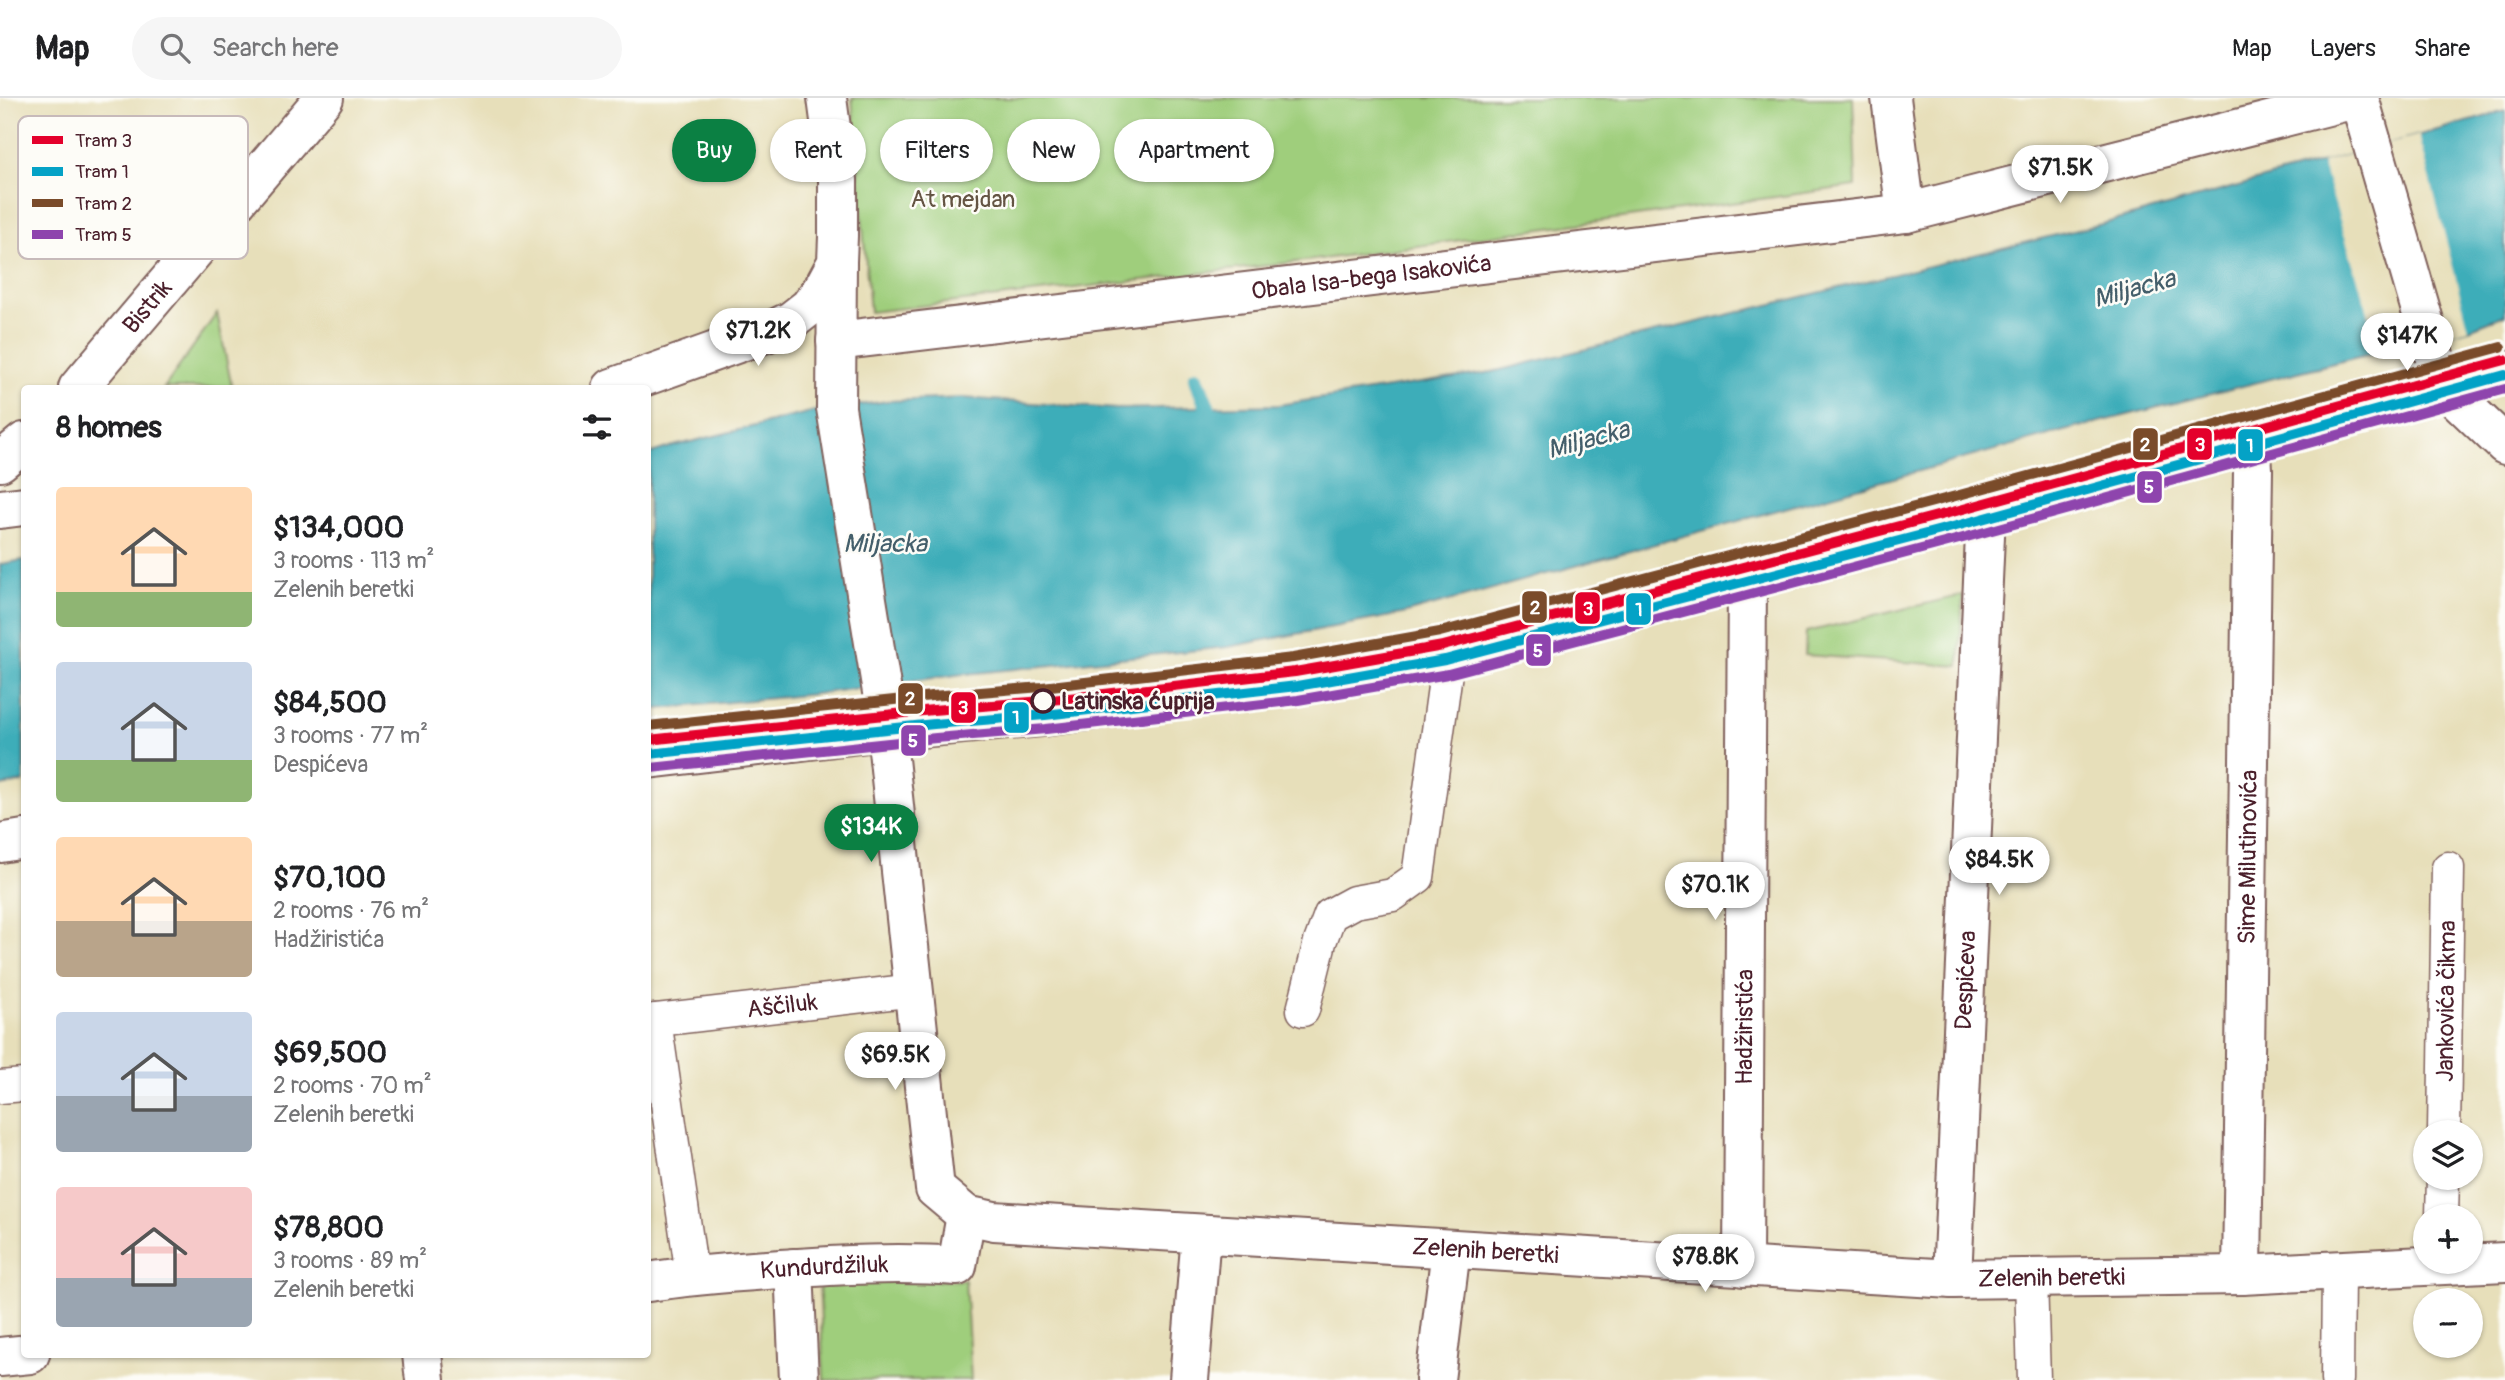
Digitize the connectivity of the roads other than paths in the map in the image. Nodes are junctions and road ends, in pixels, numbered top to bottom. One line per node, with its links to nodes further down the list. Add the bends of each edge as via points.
1 (827, 98): 8 (street, via 838,180)
2 (1891, 98): 6 (street)
3 (2359, 98): 6 (street, Obala Isa-bega Isakovića); 13 (street)
4 (321, 100): 5 (street, Bistrik)
5 (248, 187)
6 (1906, 212): 9 (street, Obala Isa-bega Isakovića)
7 (187, 259): 11 (street, Bistrik)
8 (837, 262): 9 (street); 12 (street, via 809,307 791,321)
9 (836, 341): 23 (street, Zelenih beretki, via 835,408)
10 (2505, 369): 13 (street)
11 (81, 385)
12 (620, 385)
13 (2443, 386): 14 (street); 16 (street)
14 (2251, 438): 20 (street); 44 (street, Sime Milutinovića)
15 (21, 444): 17 (street)
16 (2505, 445)
17 (0, 462)
18 (21, 506): 19 (street)
19 (0, 509)
20 (1986, 513): 21 (street); 46 (street, Despićeva)
21 (1747, 577): 22 (street); 40 (street, Hadžiristića)
22 (1448, 657): 23 (street, via 1297,684 1042,717); 29 (lane, via 1418,877 1394,895 1354,902 1330,915)
23 (886, 731): 24 (street); 28 (street, Zelenih beretki)
24 (651, 759)
25 (21, 840): 26 (street)
26 (0, 843)
27 (2448, 868): 33 (lane, Jankovića čikma)
28 (915, 990): 30 (lane, Aščiluk); 34 (street, Zelenih beretki, via 935,1189)
29 (1303, 1010)
30 (651, 1020): 43 (lane)
31 (21, 1085): 32 (lane)
32 (0, 1087)
33 (2444, 1120)
34 (966, 1215): 35 (street, Zelenih beretki, via 994,1221); 41 (street, Kundurdžiluk, via 957,1266 908,1263)
35 (1201, 1234): 36 (street, Zelenih beretki); 53 (street)
36 (1451, 1249): 40 (street, Zelenih beretki); 54 (street)
37 (2505, 1262): 38 (street, Zelenih beretki)
38 (2483, 1263)
39 (2413, 1266): 42 (street, Zelenih beretki)
40 (1743, 1267): 46 (street, Zelenih beretki)
41 (794, 1268): 43 (street, Kundurdžiluk); 52 (street)
42 (2338, 1272): 44 (street, Zelenih beretki); 56 (lane)
43 (692, 1275): 47 (street, Kundurdžiluk)
44 (2242, 1275): 45 (street, Zelenih beretki)
45 (2031, 1278): 46 (street, Zelenih beretki); 55 (lane)
46 (1952, 1279)
47 (651, 1282)
48 (21, 1355): 49 (street)
49 (0, 1357)
50 (422, 1358): 51 (street)
51 (425, 1380)
52 (799, 1380)
53 (1189, 1380)
54 (1436, 1380)
55 (2034, 1380)
56 (2337, 1380)

